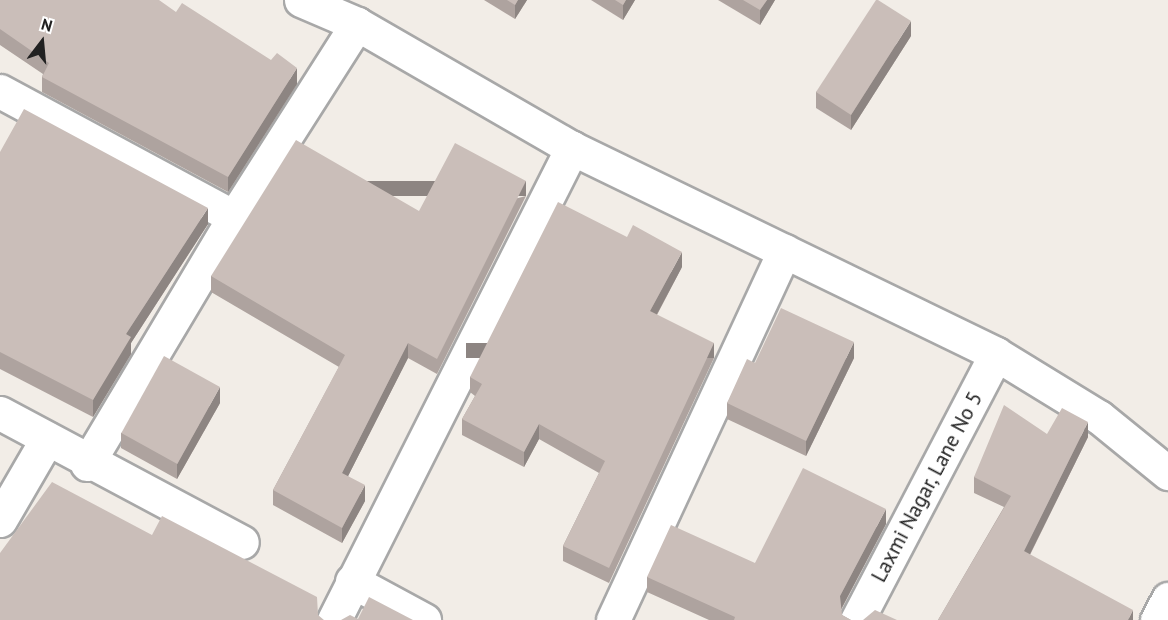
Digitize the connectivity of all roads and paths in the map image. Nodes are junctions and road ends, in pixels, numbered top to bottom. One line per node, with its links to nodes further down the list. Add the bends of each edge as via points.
1 (301, 0): 2 (street)
2 (357, 24): 4 (street); 5 (street)
3 (0, 91): 5 (street)
4 (572, 148): 6 (street); 14 (street)
5 (234, 216): 10 (street)
6 (784, 251): 7 (street); 18 (street)
7 (996, 354): 11 (street, via 1099,417); 19 (street, Laxmi Nagar, Lane No 5)
8 (0, 413): 9 (street)
9 (47, 439): 10 (street); 12 (street)
10 (87, 464): 13 (street)
11 (1168, 473)
12 (0, 520)
13 (242, 542)
14 (352, 581): 16 (street); 17 (street)
15 (1168, 599): 20 (street)
16 (334, 620)
17 (424, 620)
18 (613, 620)
19 (857, 620)
20 (1157, 620)

